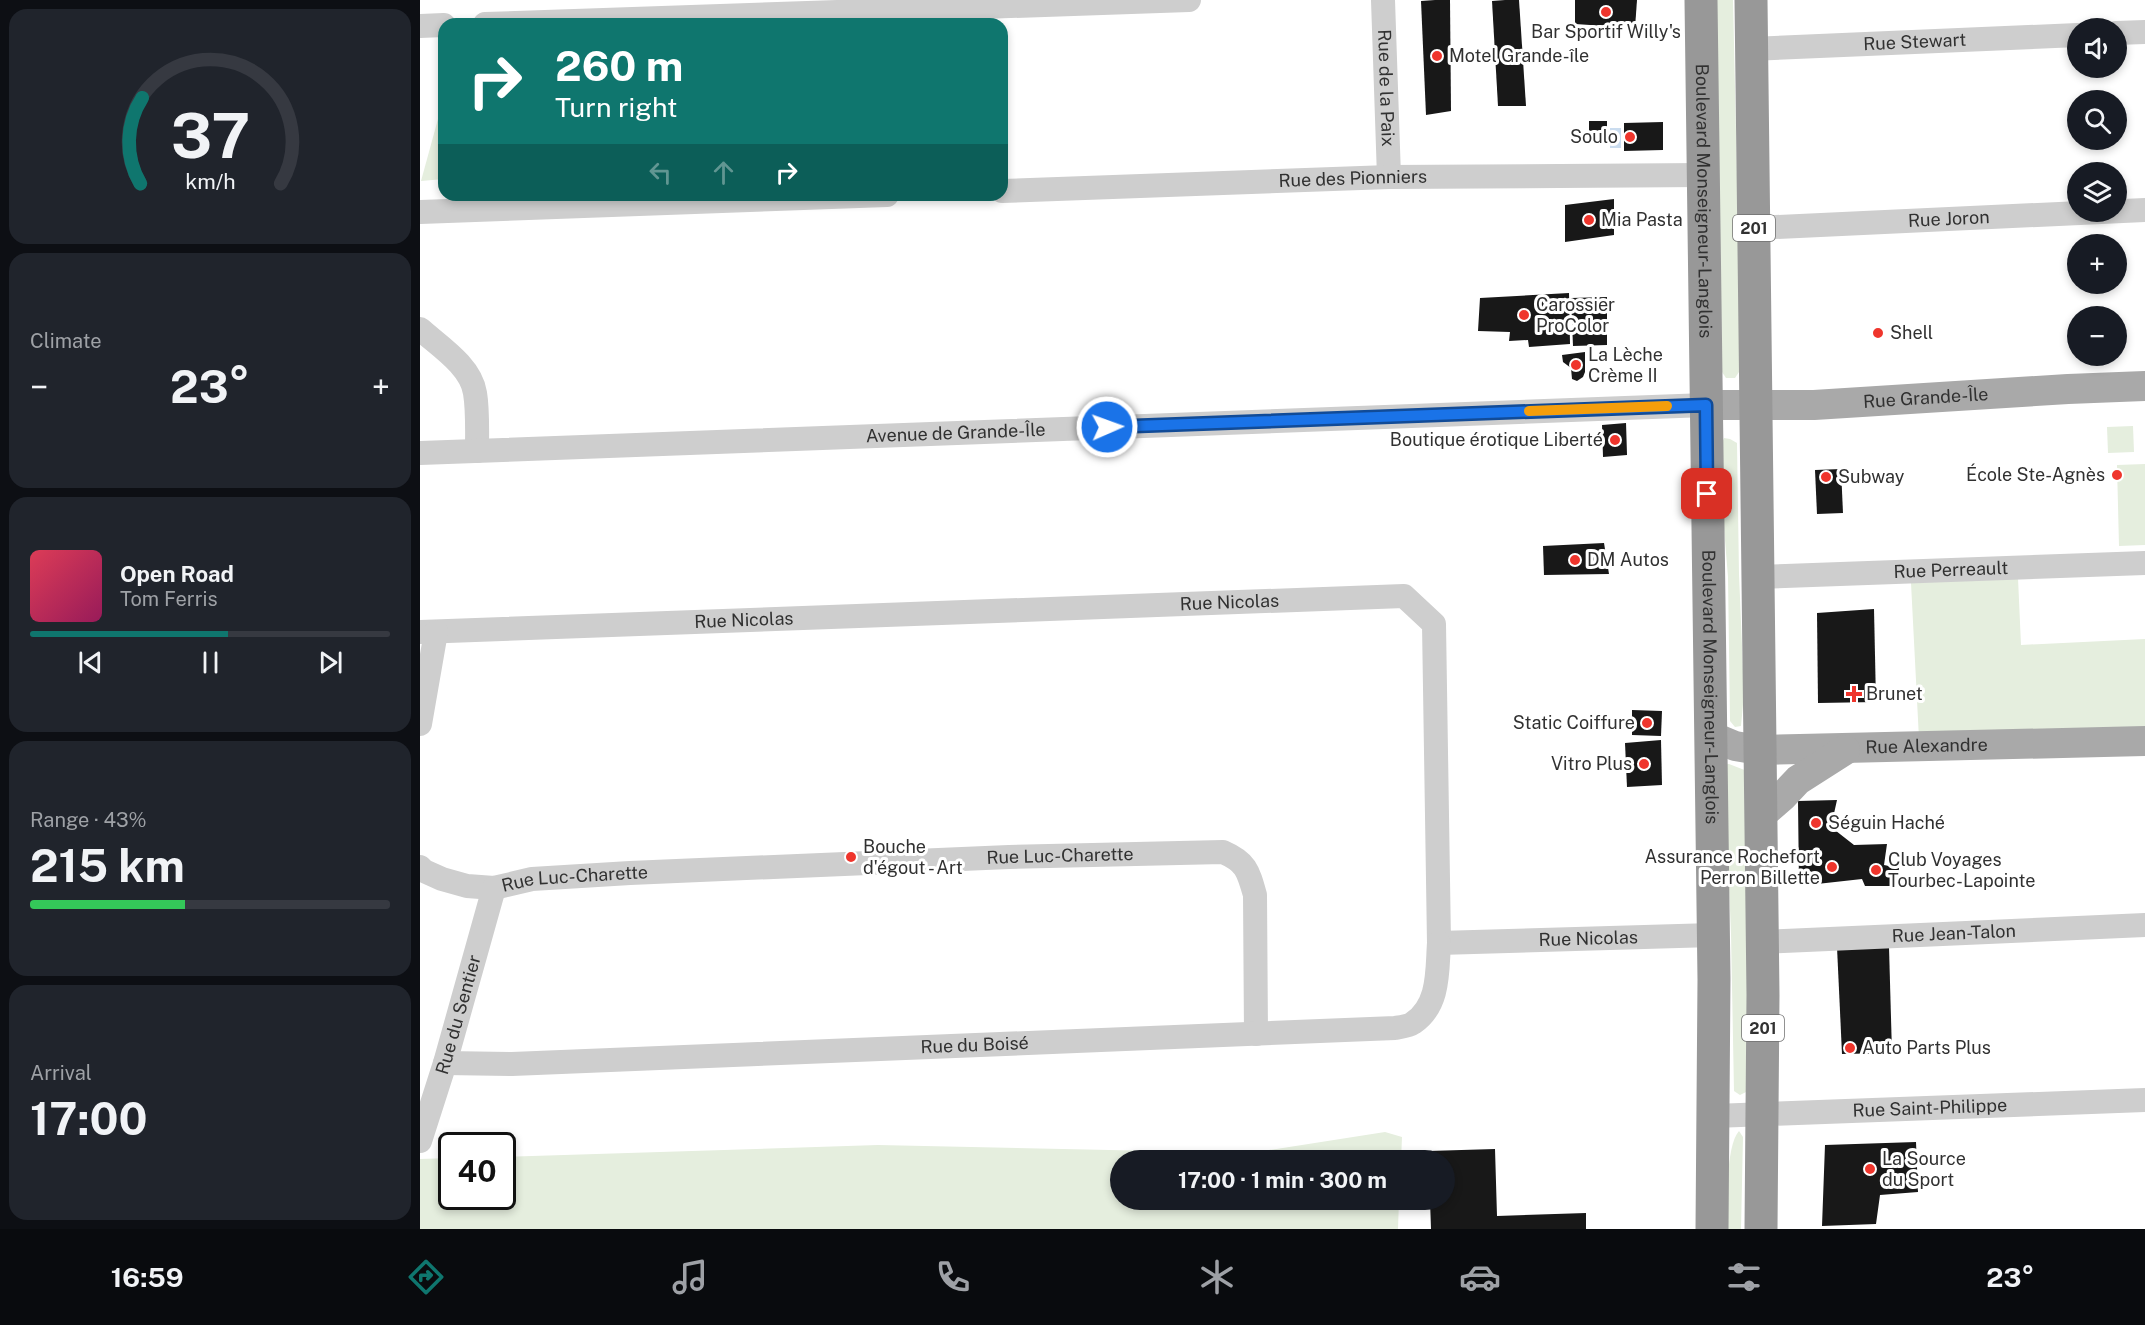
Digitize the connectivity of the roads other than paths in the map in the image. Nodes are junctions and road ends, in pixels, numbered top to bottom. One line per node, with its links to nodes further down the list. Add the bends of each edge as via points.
1 (1189, 0): 5 (street)
2 (1383, 0): 13 (street, Rue de la Paix)
3 (1701, 0): 12 (highway, Boulevard Monseigneur-Langlois)
4 (1751, 0): 11 (highway, 201)
5 (661, 18)
6 (438, 25): 7 (street)
7 (420, 26)
8 (2145, 32): 9 (street)
9 (2127, 33)
10 (2067, 35): 11 (street, Rue Stewart)
11 (1751, 49): 18 (highway, 201)
12 (1704, 175): 13 (street, Rue des Pionniers); 21 (highway, Boulevard Monseigneur-Langlois)
13 (1389, 177): 14 (street, Rue des Pionniers)
14 (1008, 191)
15 (722, 201): 17 (street)
16 (2145, 210): 18 (street, Rue Joron)
17 (420, 212)
18 (1754, 228): 22 (highway, 201)
19 (420, 329): 23 (street, via 468,376 475,392)
20 (2145, 386): 22 (main road, Rue Grande-Île)
21 (1706, 405): 22 (main road, Rue Grande-Île); 23 (street, Avenue de Grande-Île); 29 (highway, Boulevard Monseigneur-Langlois)
22 (1756, 406): 26 (highway, 201)
23 (477, 451): 24 (street, Avenue de Grande-Île)
24 (420, 453)
25 (2145, 563): 26 (street, Rue Perreault)
26 (1757, 578): 32 (highway, 201)
27 (428, 632): 28 (street); 39 (street, Rue Nicolas, via 1404,596 1434,624)
28 (420, 724)
29 (1711, 736): 32 (main road, Rue Alexandre); 37 (highway, Boulevard Monseigneur-Langlois)
30 (2145, 741): 31 (main road, Rue Alexandre)
31 (1845, 749): 32 (main road, Rue Alexandre); 33 (main road, via 1797,780)
32 (1759, 750): 33 (highway, 201)
33 (1760, 816): 38 (highway, 201)
34 (420, 867): 35 (street, Rue Luc-Charette, via 441,879)
35 (494, 888): 40 (street, Rue Luc-Charette, via 532,879 630,873 1223,852 1240,859 1255,895); 41 (street, Rue du Sentier)
36 (2145, 925): 38 (street, Rue Jean-Talon)
37 (1713, 935): 39 (street, Rue Nicolas); 44 (highway, Boulevard Monseigneur-Langlois)
38 (1762, 942): 43 (highway, 201)
39 (1439, 943): 40 (street, Rue du Boisé, via 1436,990 1427,1009 1413,1023 1395,1028)
40 (1256, 1034): 41 (street, Rue du Boisé, via 512,1064)
41 (445, 1063): 45 (street, Rue du Sentier)
42 (2145, 1100): 43 (street, Rue Saint-Philippe)
43 (1763, 1115): 44 (street, Rue Saint-Philippe); 47 (highway, 201)
44 (1714, 1116): 46 (highway, Boulevard Monseigneur-Langlois)
45 (420, 1141)
46 (1712, 1229)
47 (1761, 1229)

